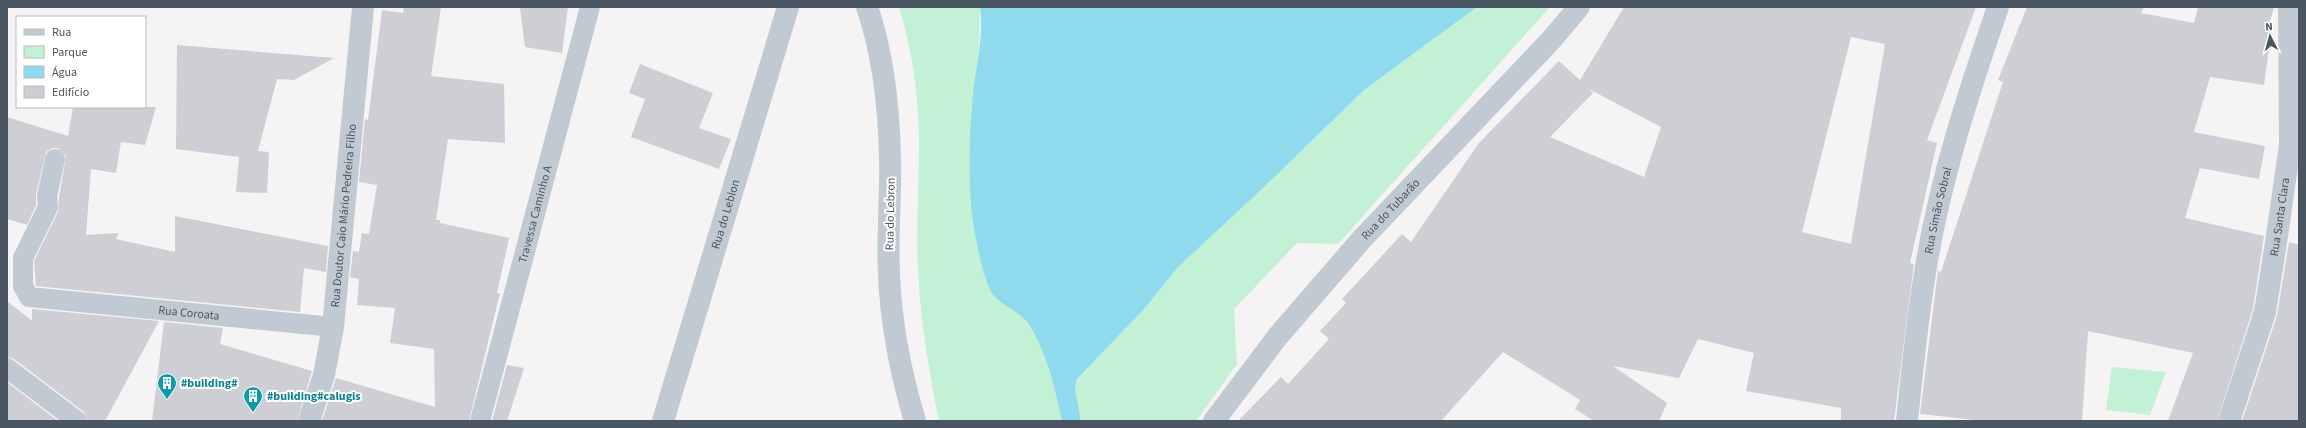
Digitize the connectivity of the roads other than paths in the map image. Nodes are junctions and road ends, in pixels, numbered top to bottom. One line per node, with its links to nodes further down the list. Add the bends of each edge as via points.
1 (363, 7): 9 (street, Rua Doutor Caio Mário Pedreira Filho)
2 (590, 7): 13 (lane, Travessa Caminho A)
3 (788, 7): 14 (street, Rua do Leblon)
4 (867, 7): 15 (street, Rua do Lebron, via 885,81 890,160 889,275 896,336)
5 (1579, 7): 16 (street, Rua do Tubarão, via 1552,39 1362,239 1278,336)
6 (1998, 7): 17 (street, Rua Simão Sobral, via 1965,107 1940,197 1925,272)
7 (2290, 7): 18 (street, Rua Santa Clara, via 2290,145 2278,228 2265,312)
8 (56, 158): 9 (lane, Rua Coroata, via 47,196 48,208 23,258 23,286 29,296)
9 (334, 327): 12 (street, Rua Doutor Caio Mário Pedreira Filho, via 324,375)
10 (7, 368): 11 (lane)
11 (77, 421)
12 (309, 421)
13 (480, 421)
14 (662, 421)
15 (915, 421)
16 (1214, 421)
17 (1906, 421)
18 (2229, 421)

